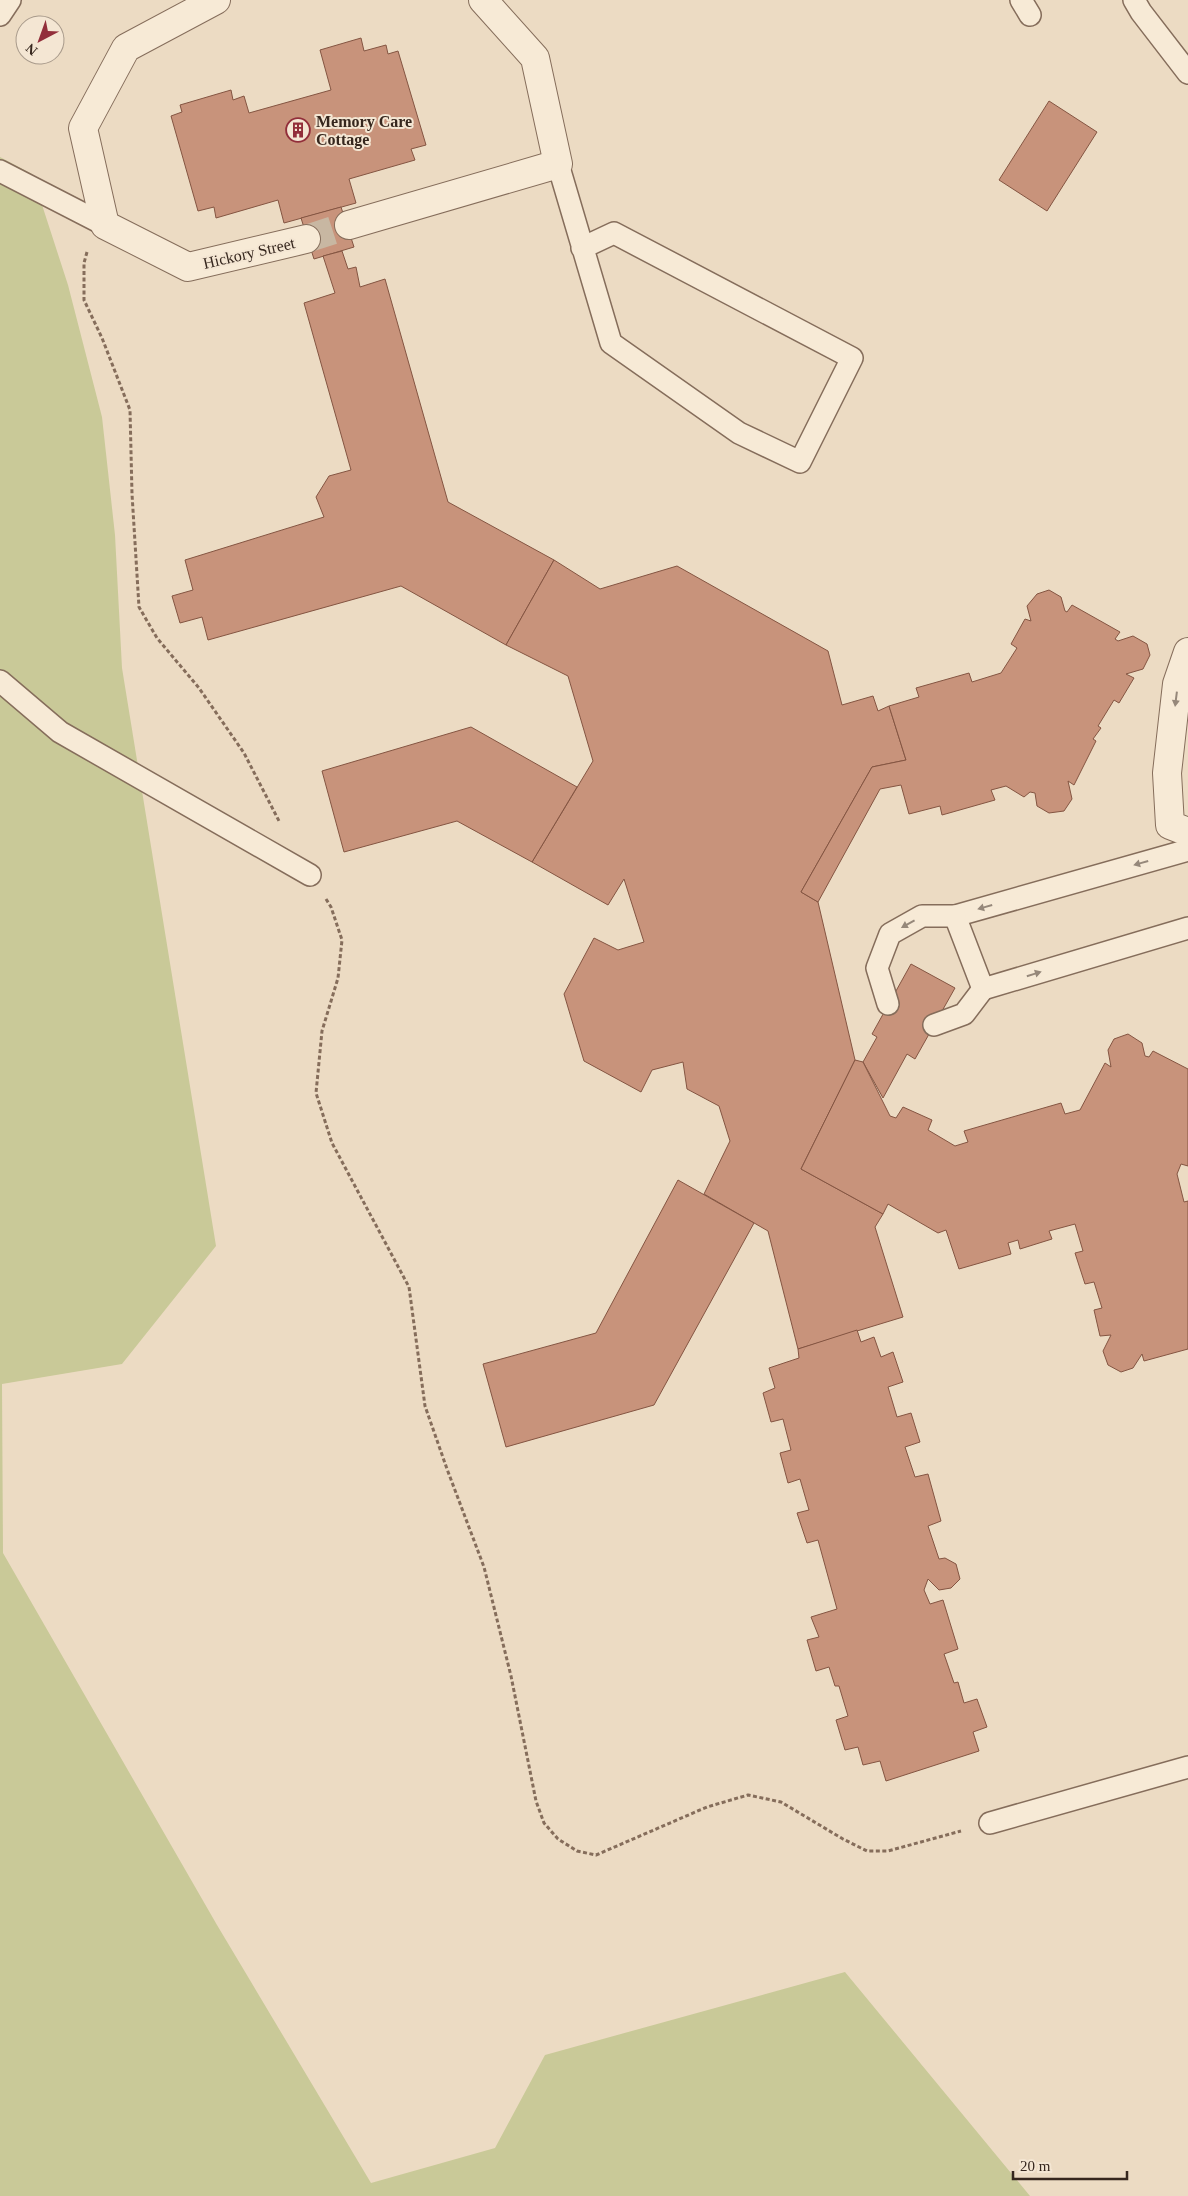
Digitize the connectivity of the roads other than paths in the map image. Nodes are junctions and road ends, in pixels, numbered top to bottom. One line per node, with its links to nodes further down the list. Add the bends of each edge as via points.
1 (10, 0): 5 (lane)
2 (216, 0): 9 (street, via 126,48 83,128)
3 (483, 0): 7 (street, via 535,58)
4 (1134, 0): 6 (lane)
5 (0, 15)
6 (1188, 74)
7 (558, 164): 10 (street); 12 (lane)
8 (0, 171): 9 (lane)
9 (105, 225): 11 (street, Hickory Street, via 188,267)
10 (349, 225)
11 (306, 239)
12 (582, 248): 12 (lane, via 611,343 739,433 800,462 852,358 614,233)
13 (1188, 652): 15 (street, one-way to 15, via 1177,684 1167,773 1170,825)
14 (0, 681): 17 (lane, via 60,732)
15 (1188, 832)
16 (1188, 850): 18 (lane, one-way to 18)
17 (310, 875)
18 (955, 916): 20 (lane); 21 (lane, one-way to 21, via 922,916 890,934 877,968)
19 (1188, 928): 20 (lane, one-way to 19)
20 (983, 988): 22 (lane, via 964,1014)
21 (888, 1004)
22 (934, 1024)
23 (1188, 1767): 24 (lane)
24 (990, 1823)

